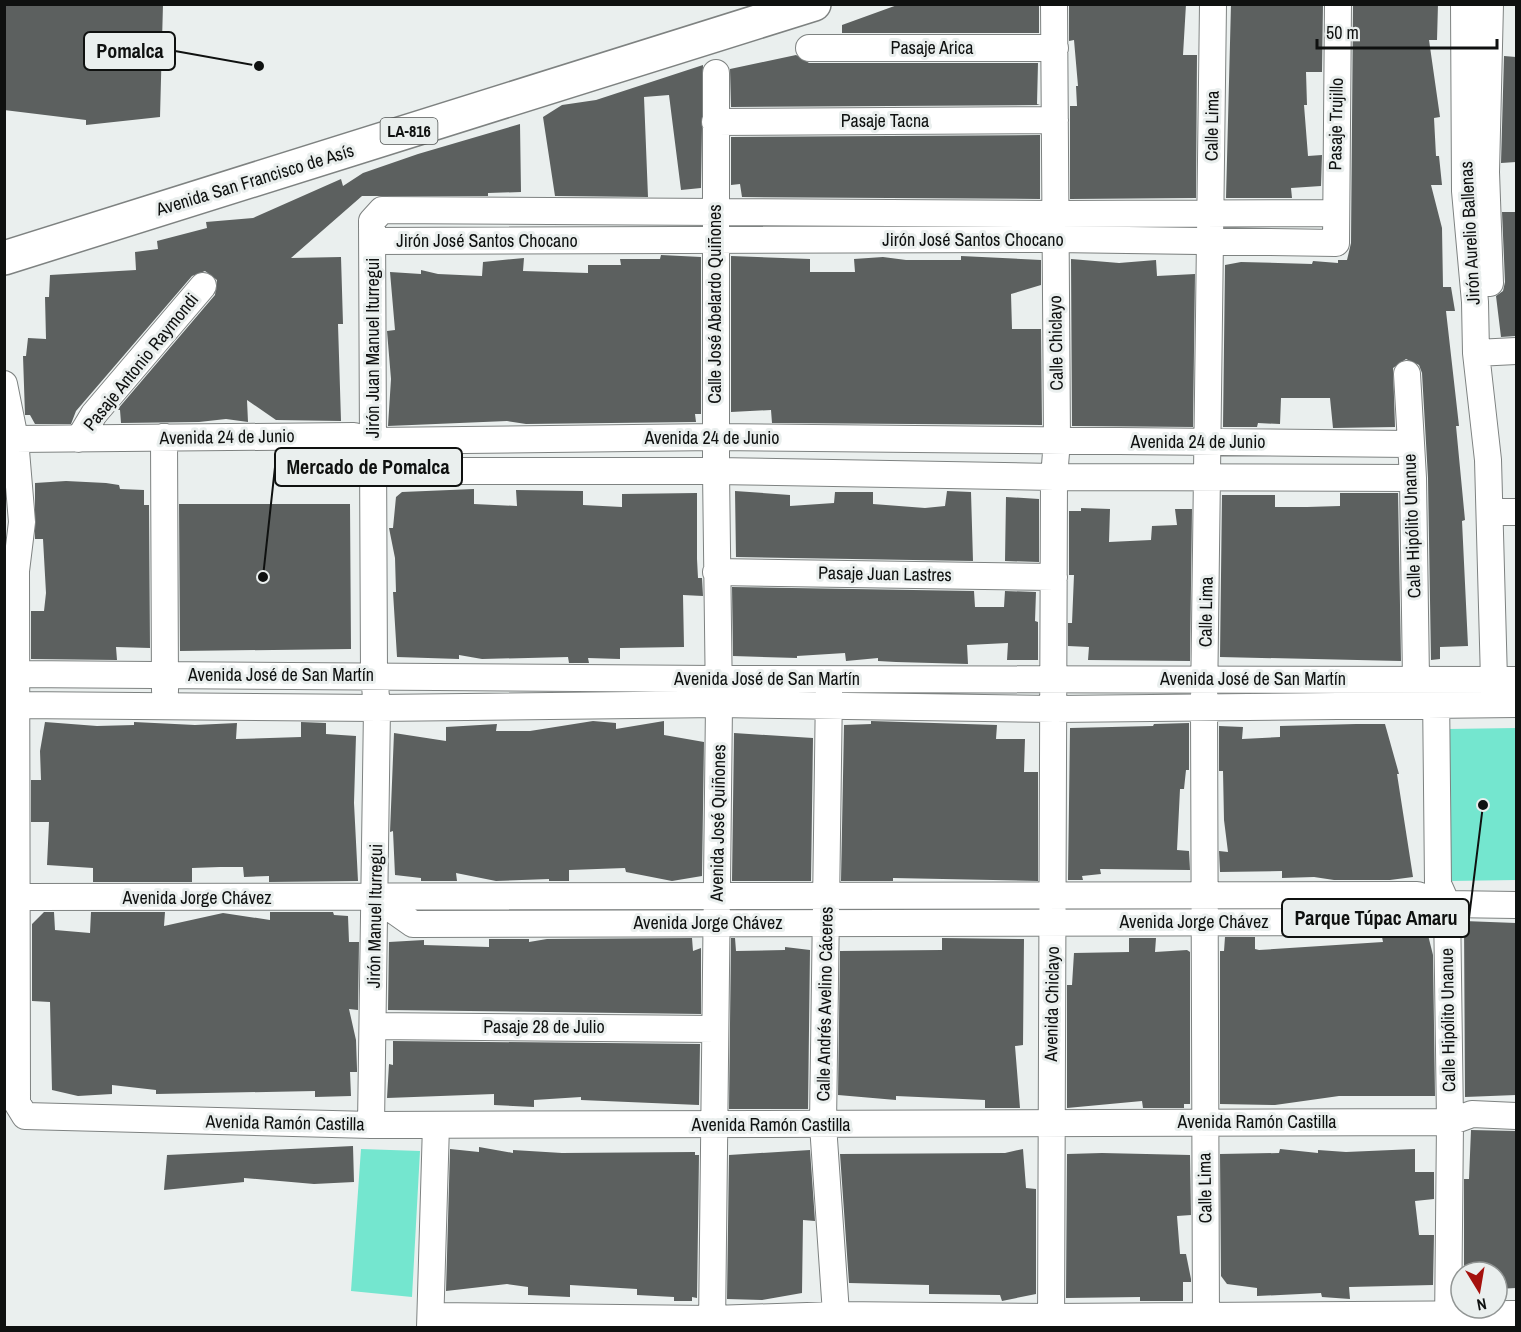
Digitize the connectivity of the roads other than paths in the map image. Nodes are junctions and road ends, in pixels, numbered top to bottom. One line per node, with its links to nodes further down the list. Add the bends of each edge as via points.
1 (814, 4): 20 (highway, Avenida San Francisco de Asís / LA-816)
2 (1054, 4): 8 (street, Calle Chiclayo)
3 (1213, 4): 14 (street, Calle Lima)
4 (1338, 4): 13 (street, Pasaje Trujillo)
5 (1464, 4): 22 (street, Jirón Aurelio Ballenas, via 1466,191 1475,302)
6 (1490, 4): 22 (street, Jirón Aurelio Ballenas, via 1486,172)
7 (809, 48): 8 (street, Pasaje Arica)
8 (1055, 48): 10 (street, Calle Chiclayo)
9 (716, 73): 11 (street, Calle José Abelardo Quiñones)
10 (1055, 120): 11 (street, Pasaje Tacna); 15 (street, Calle Chiclayo)
11 (715, 122): 12 (street, Calle José Abelardo Quiñones)
12 (715, 212): 15 (street, Jirón José Santos Chocano); 16 (street, Jirón José Santos Chocano, via 382,210 372,221); 17 (street, Calle José Abelardo Quiñones)
13 (1335, 213): 14 (street, Jirón José Santos Chocano); 19 (street, Pasaje Trujillo)
14 (1211, 214): 15 (street, Jirón José Santos Chocano); 18 (street, Calle Lima)
15 (1055, 227): 17 (street, Jirón José Santos Chocano); 18 (street, Jirón José Santos Chocano); 30 (street, Calle Chiclayo)
16 (374, 241): 17 (street, Jirón José Santos Chocano); 29 (street, Jirón Juan Manuel Iturregui)
17 (715, 241): 26 (street, Calle José Abelardo Quiñones)
18 (1209, 243): 19 (street, Jirón José Santos Chocano); 31 (street, Calle Lima)
19 (1336, 243)
20 (4, 258)
21 (203, 286): 28 (street, Pasaje Antonio Raymondi, via 94,414)
22 (1495, 352): 38 (street, Jirón Aurelio Ballenas, via 1488,460)
23 (1407, 374): 32 (street, Calle Hipólito Unanue)
24 (4, 384): 27 (street)
25 (164, 437): 28 (street, Avenida 24 de Junio); 29 (street, Avenida 24 de Junio, via 354,436); 45 (street)
26 (716, 437): 29 (street, Avenida 24 de Junio); 30 (street, Avenida 24 de Junio); 34 (street, Calle José Abelardo Quiñones)
27 (15, 439): 28 (street, Avenida 24 de Junio); 41 (street, via 22,522)
28 (80, 439)
29 (373, 441): 33 (street, Jirón Juan Manuel Iturregui)
30 (1057, 441): 31 (street, Avenida 24 de Junio); 36 (street, Calle Chiclayo)
31 (1208, 441): 32 (street, Avenida 24 de Junio); 35 (street, Calle Lima)
32 (1409, 444): 37 (street, Calle Hipólito Unanue)
33 (373, 471): 34 (street, Avenida 24 de Junio); 46 (street, Jirón Juan Manuel Iturregui)
34 (716, 471): 36 (street, Avenida 24 de Junio); 42 (street, Calle José Abelardo Quiñones)
35 (1208, 476): 36 (street, Avenida 24 de Junio); 37 (street, Avenida 24 de Junio); 47 (street, Calle Lima)
36 (1054, 477): 43 (street, Calle Chiclayo)
37 (1413, 478): 48 (street, Calle Hipólito Unanue)
38 (1490, 512): 39 (street); 50 (street, Jirón Aurelio Ballenas)
39 (1516, 513)
40 (4, 533): 41 (street)
41 (16, 571): 44 (street)
42 (716, 572): 43 (street, Pasaje Juan Lastres); 52 (street, Calle José Abelardo Quiñones)
43 (1054, 577): 51 (street, Calle Chiclayo)
44 (17, 674): 45 (street, Avenida José de San Martín); 54 (street)
45 (165, 675): 46 (street, Avenida José de San Martín); 55 (street)
46 (374, 675): 52 (street, Avenida José de San Martín); 59 (street, Jirón Juan Manuel Iturregui)
47 (1205, 678): 48 (street, Avenida José de San Martín); 51 (street, Avenida José de San Martín); 57 (street, Calle Lima)
48 (1426, 678): 50 (street, Avenida José de San Martín); 58 (street, Calle Hipólito Unanue)
49 (829, 680): 51 (street, Avenida José de San Martín); 52 (street, Avenida José de San Martín); 56 (street, Calle Andrés Avelino Cáceres)
50 (1505, 680)
51 (1054, 681): 60 (street, Avenida Chiclayo)
52 (718, 692): 56 (street, Avenida José de San Martín); 59 (street, Avenida José de San Martín); 63 (street, Avenida José Quiñones)
53 (1516, 704): 58 (street, Avenida José de San Martín)
54 (17, 705): 55 (street, Avenida José de San Martín); 65 (street)
55 (165, 706): 59 (street, Avenida José de San Martín)
56 (828, 706): 60 (street, Avenida José de San Martín); 64 (street, Calle Andrés Avelino Cáceres)
57 (1204, 706): 58 (street, Avenida José de San Martín); 60 (street, Avenida José de San Martín); 62 (street, Calle Lima)
58 (1437, 706): 67 (street, Calle Hipólito Unanue, via 1438,884)
59 (377, 708): 66 (street, Jirón Manuel Iturregui)
60 (1055, 709): 61 (street, Avenida Chiclayo)
61 (1054, 895): 62 (street, Avenida Jorge Chávez); 64 (street, Avenida Jorge Chávez); 69 (street, Avenida Chiclayo)
62 (1204, 895): 67 (street, Avenida Jorge Chávez, via 1417,895); 70 (street, Calle Lima)
63 (717, 896): 64 (street, Avenida Jorge Chávez); 66 (street, Avenida Jorge Chávez); 71 (street, Avenida José Quiñones)
64 (827, 896): 72 (street, Calle Andrés Avelino Cáceres)
65 (18, 897): 66 (street, Avenida Jorge Chávez); 79 (street, Avenida Ramón Castilla, via 17,1103 25,1116)
66 (376, 898): 71 (street, Avenida Jorge Chávez, via 412,924); 73 (street, Jirón Manuel Iturregui)
67 (1447, 904): 68 (street); 70 (street, Avenida Jorge Chávez, via 1421,922); 77 (street, Calle Hipólito Unanue)
68 (1516, 905)
69 (1053, 922): 70 (street, Avenida Jorge Chávez); 72 (street, Avenida Jorge Chávez); 78 (street, Avenida Chiclayo)
70 (1204, 922): 76 (street, Calle Lima)
71 (716, 923): 72 (street, Avenida Jorge Chávez); 74 (street, Avenida José Quiñones)
72 (827, 923): 82 (street, Calle Andrés Avelino Cáceres)
73 (373, 1026): 74 (street, Pasaje 28 de Julio); 79 (street, Jirón Manuel Iturregui)
74 (715, 1029): 81 (street, Avenida José Quiñones)
75 (1516, 1116): 77 (street, Avenida Ramón Castilla, via 1472,1114)
76 (1204, 1122): 77 (street, Avenida Ramón Castilla); 78 (street, Avenida Ramón Castilla); 88 (street, Calle Lima)
77 (1450, 1122): 85 (street, Calle Hipólito Unanue)
78 (1051, 1123): 82 (street, Avenida Ramón Castilla); 87 (street, Avenida Chiclayo)
79 (371, 1125): 80 (street, Avenida Ramón Castilla)
80 (435, 1125): 81 (street, Avenida Ramón Castilla); 86 (street)
81 (714, 1125): 82 (street, Avenida Ramón Castilla); 89 (street, Avenida José Quiñones)
82 (823, 1125): 84 (street, Calle Andrés Avelino Cáceres)
83 (1516, 1314): 85 (street)
84 (837, 1321): 87 (street); 89 (street)
85 (1448, 1321): 88 (street)
86 (430, 1322): 89 (street)
87 (1051, 1322): 88 (street)
88 (1206, 1322)
89 (712, 1323)

